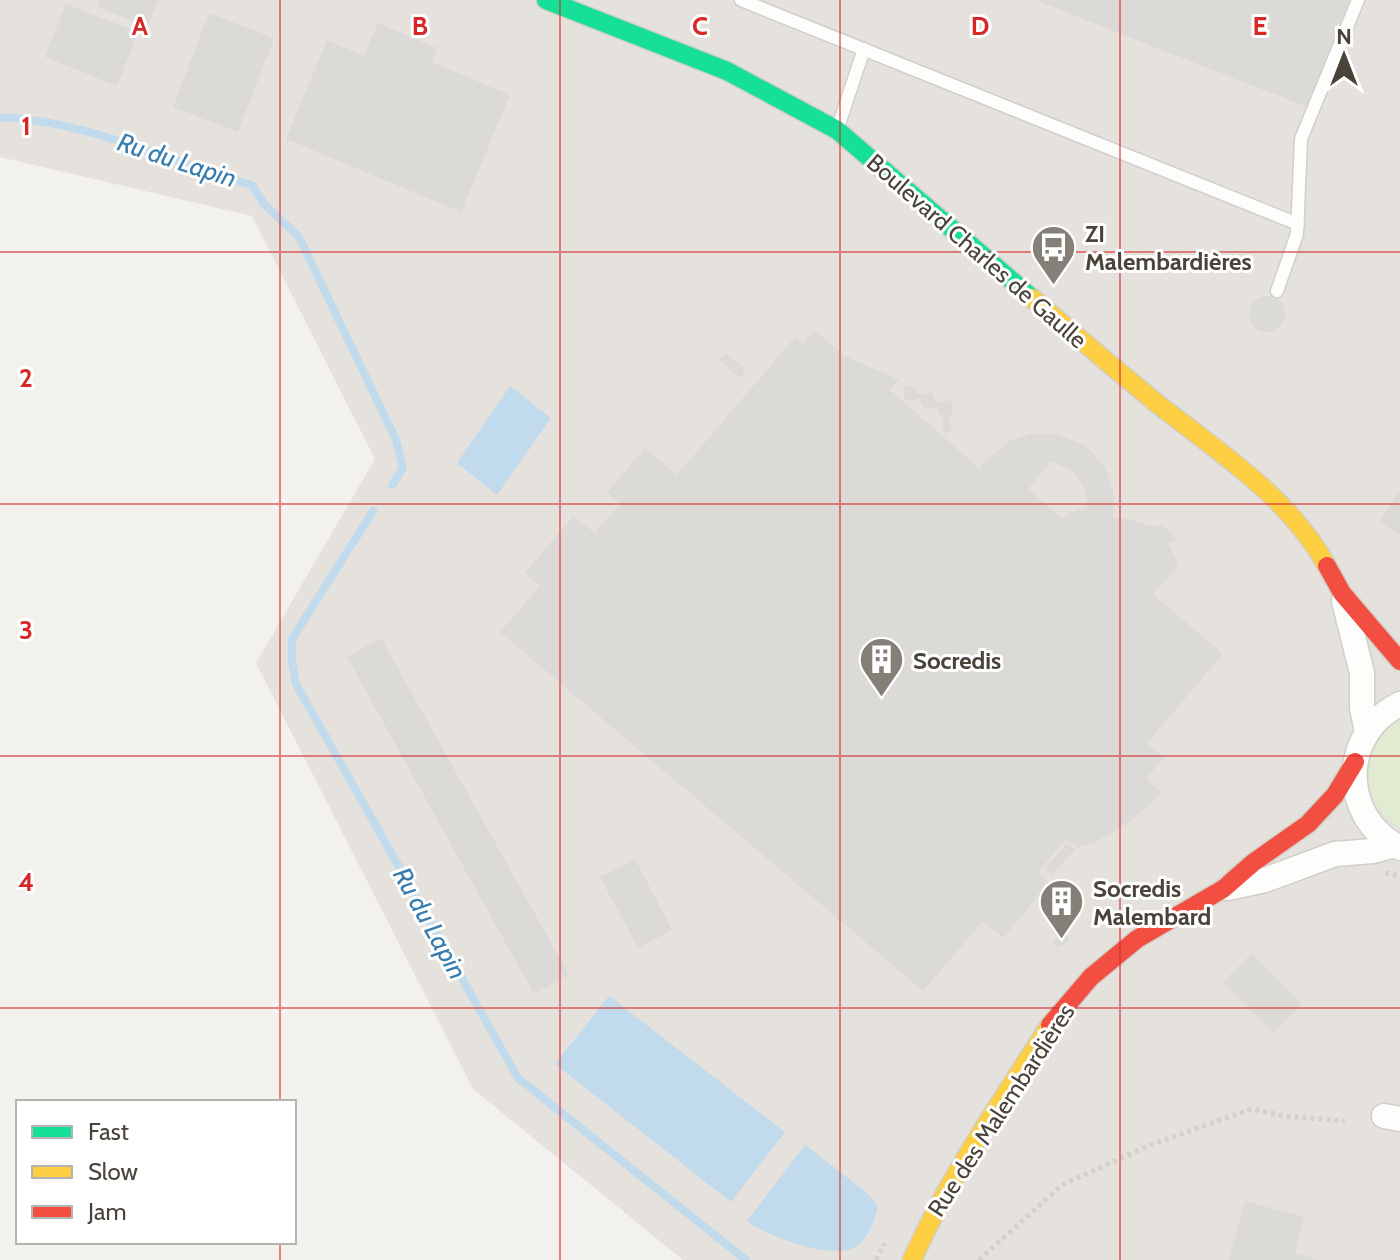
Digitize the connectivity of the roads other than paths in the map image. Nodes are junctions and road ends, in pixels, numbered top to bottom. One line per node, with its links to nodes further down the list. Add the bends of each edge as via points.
1 (546, 0): 5 (street, Boulevard Charles de Gaulle, via 727,71)
2 (741, 0): 4 (lane)
3 (1358, 0): 6 (lane, via 1301,139)
4 (864, 49): 5 (lane); 6 (lane)
5 (837, 130): 8 (street, Boulevard Charles de Gaulle, via 1128,380 1269,492 1313,540)
6 (1298, 224): 7 (lane)
7 (1277, 291)
8 (1342, 593): 9 (street, Boulevard Charles de Gaulle); 11 (street, Boulevard Charles de Gaulle, via 1362,673)
9 (1400, 661)
10 (1400, 704): 11 (street)
11 (1367, 732): 12 (street)
12 (1355, 762): 13 (street, via 1361,810); 14 (street, Rue des Malembardières, via 1323,810)
13 (1397, 847): 14 (street, Rue des Malembardières, via 1335,854)
14 (1223, 889): 15 (street, Rue des Malembardières, via 1137,939 1091,977 1054,1019 961,1165)
15 (912, 1260)

